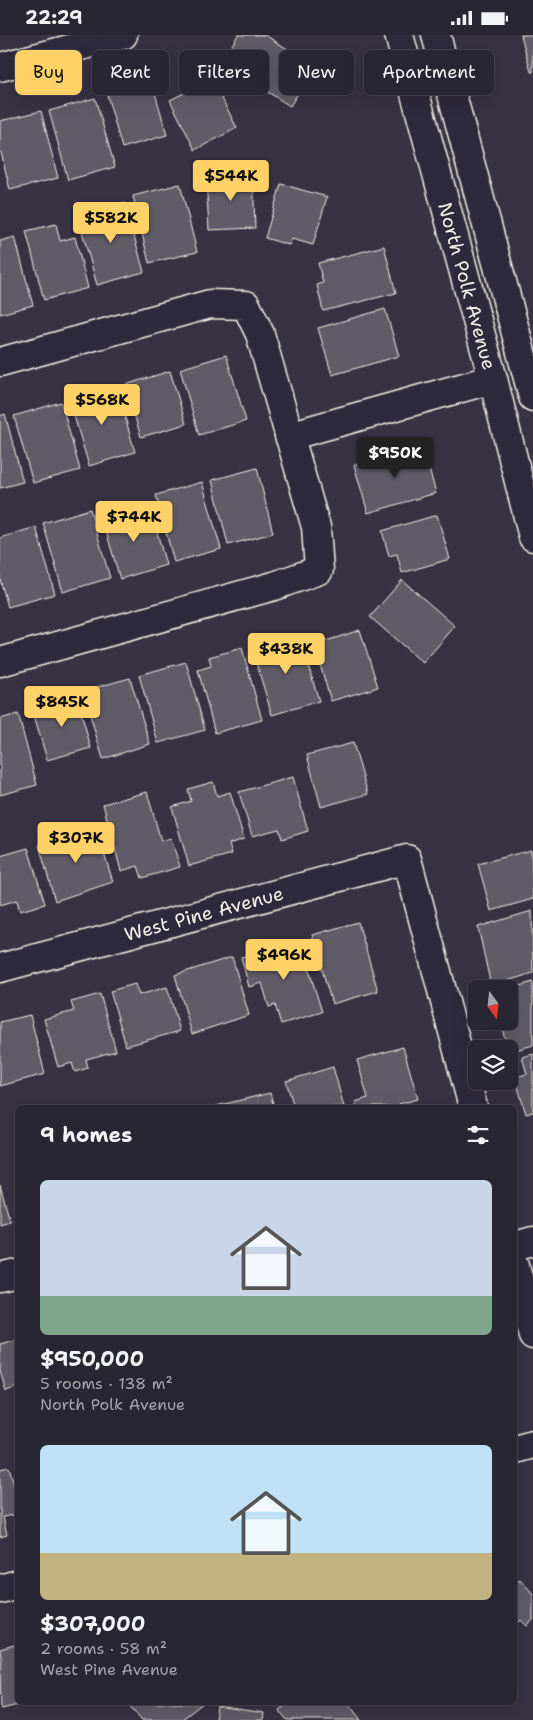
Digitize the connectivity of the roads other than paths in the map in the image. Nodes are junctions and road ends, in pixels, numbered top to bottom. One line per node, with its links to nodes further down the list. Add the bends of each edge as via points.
1 (123, 35): 4 (street)
2 (398, 35): 6 (street, North Polk Avenue)
3 (436, 35): 7 (street, North Polk Avenue)
4 (0, 67)
5 (0, 362): 8 (street, via 210,304 246,305 260,334)
6 (493, 379): 8 (street); 9 (street, North Polk Avenue)
7 (533, 397)
8 (289, 436): 10 (street, via 316,527 319,570 274,586)
9 (533, 537)
10 (0, 662)
11 (0, 968): 12 (street, West Pine Avenue, via 407,859)
12 (472, 1105)
13 (533, 1241): 14 (street)
14 (517, 1245)
15 (517, 1273): 18 (street)
16 (15, 1275): 17 (street)
17 (0, 1278)
18 (533, 1335)
19 (533, 1444): 20 (street)
20 (517, 1448)
21 (15, 1586): 22 (street)
22 (0, 1589)

